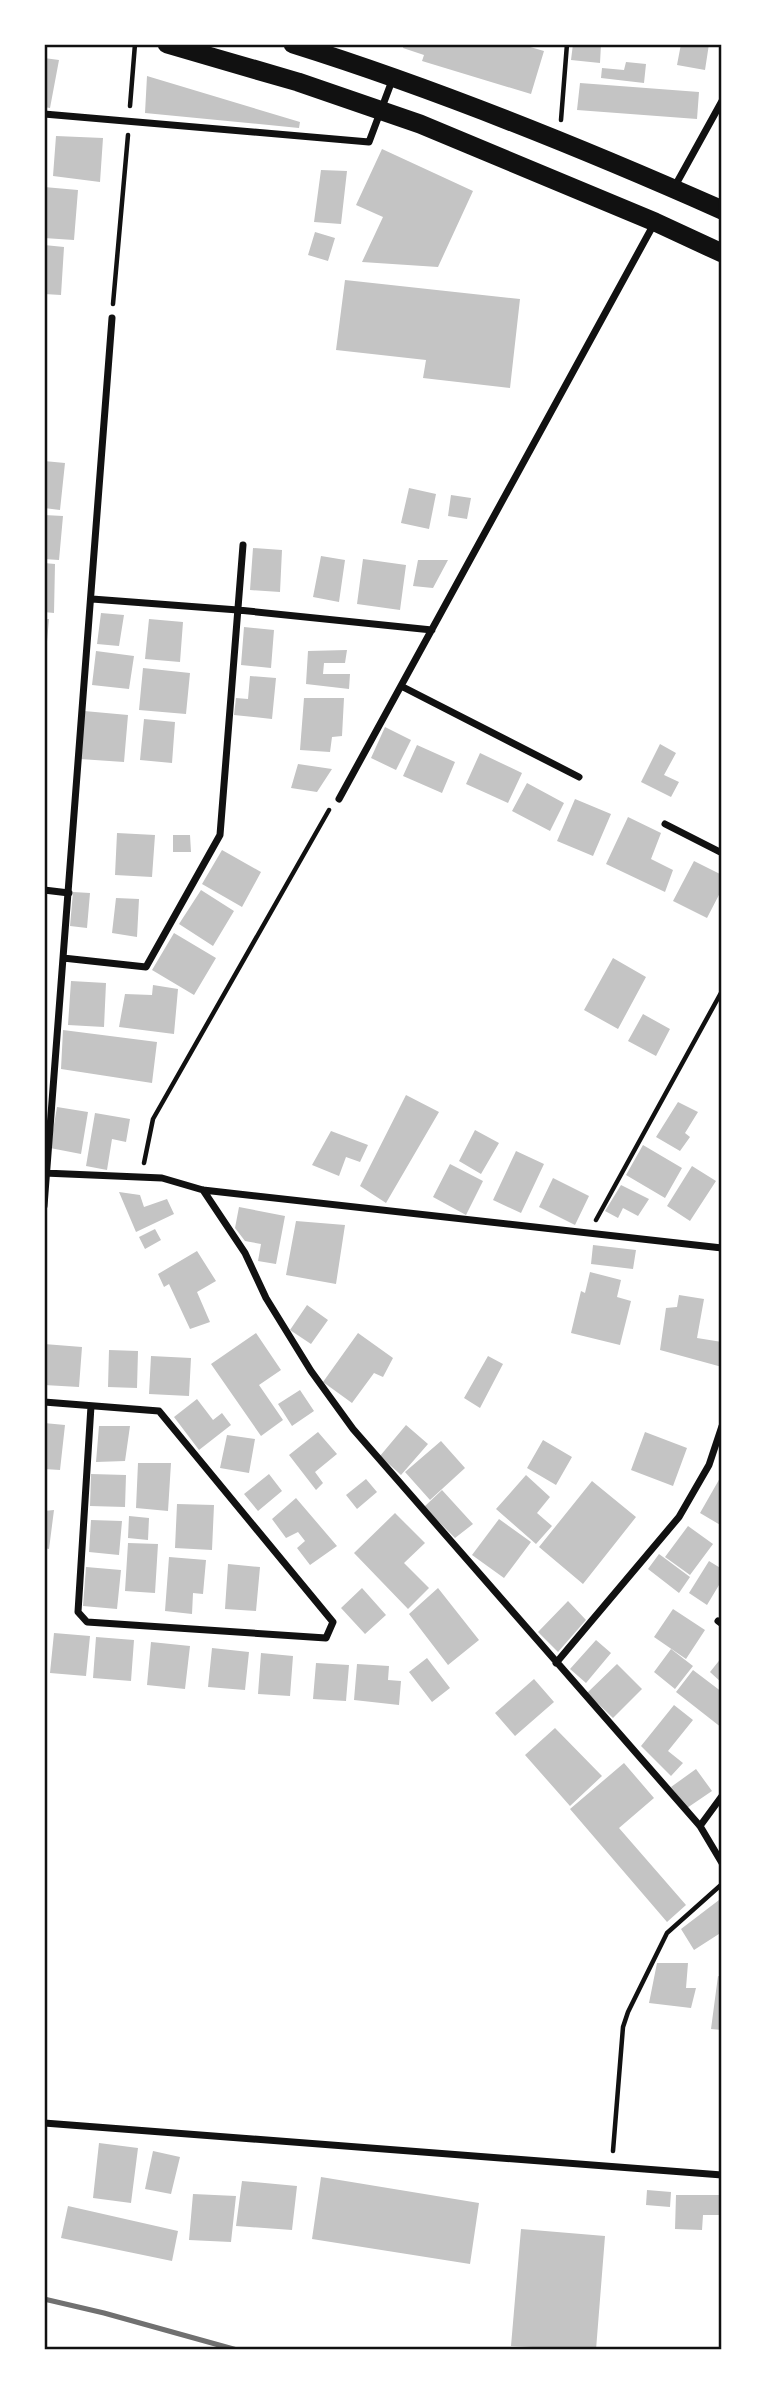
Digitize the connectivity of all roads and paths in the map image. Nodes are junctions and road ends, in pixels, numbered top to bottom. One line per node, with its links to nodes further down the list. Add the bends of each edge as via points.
1 (135, 44): 9 (path)
2 (167, 44): 7 (highway)
3 (293, 44): 5 (highway)
4 (567, 44): 10 (path)
5 (394, 77): 7 (street); 10 (highway)
6 (722, 101): 11 (street)
7 (381, 110): 9 (street, via 369,142); 13 (highway)
8 (44, 114): 9 (street)
9 (129, 122): 15 (path)
10 (559, 139): 11 (highway)
11 (673, 188): 12 (highway)
12 (722, 210)
13 (655, 222): 14 (highway); 19 (street)
14 (722, 253)
15 (112, 318): 17 (street)
16 (243, 545): 18 (street)
17 (92, 599): 18 (street); 26 (street)
18 (238, 610): 19 (street); 27 (street, via 220,835 146,967)
19 (432, 629): 20 (street)
20 (401, 686): 21 (street); 22 (street)
21 (579, 777)
22 (339, 799): 30 (path, via 327,812 153,1119)
23 (665, 824): 24 (street)
24 (722, 853)
25 (44, 890): 26 (street)
26 (69, 893): 27 (street)
27 (63, 958): 29 (street)
28 (722, 991): 33 (path)
29 (45, 1173): 30 (street); 32 (street)
30 (141, 1177): 31 (street)
31 (203, 1189): 33 (street); 40 (street, via 311,1371 353,1429)
32 (44, 1206)
33 (589, 1232): 34 (street)
34 (722, 1248)
35 (44, 1402): 36 (street)
36 (91, 1406): 36 (street, via 159,1411 333,1622 326,1638 87,1622 78,1612)
37 (722, 1426): 38 (street)
38 (714, 1450): 39 (street); 40 (street, via 679,1517)
39 (722, 1455)
40 (556, 1663): 42 (street)
41 (722, 1796): 42 (street)
42 (700, 1826): 43 (street)
43 (722, 1863)
44 (722, 1884): 46 (path, via 667,1933 628,2012)
45 (44, 2123): 46 (street)
46 (612, 2166): 47 (street)
47 (722, 2175)

